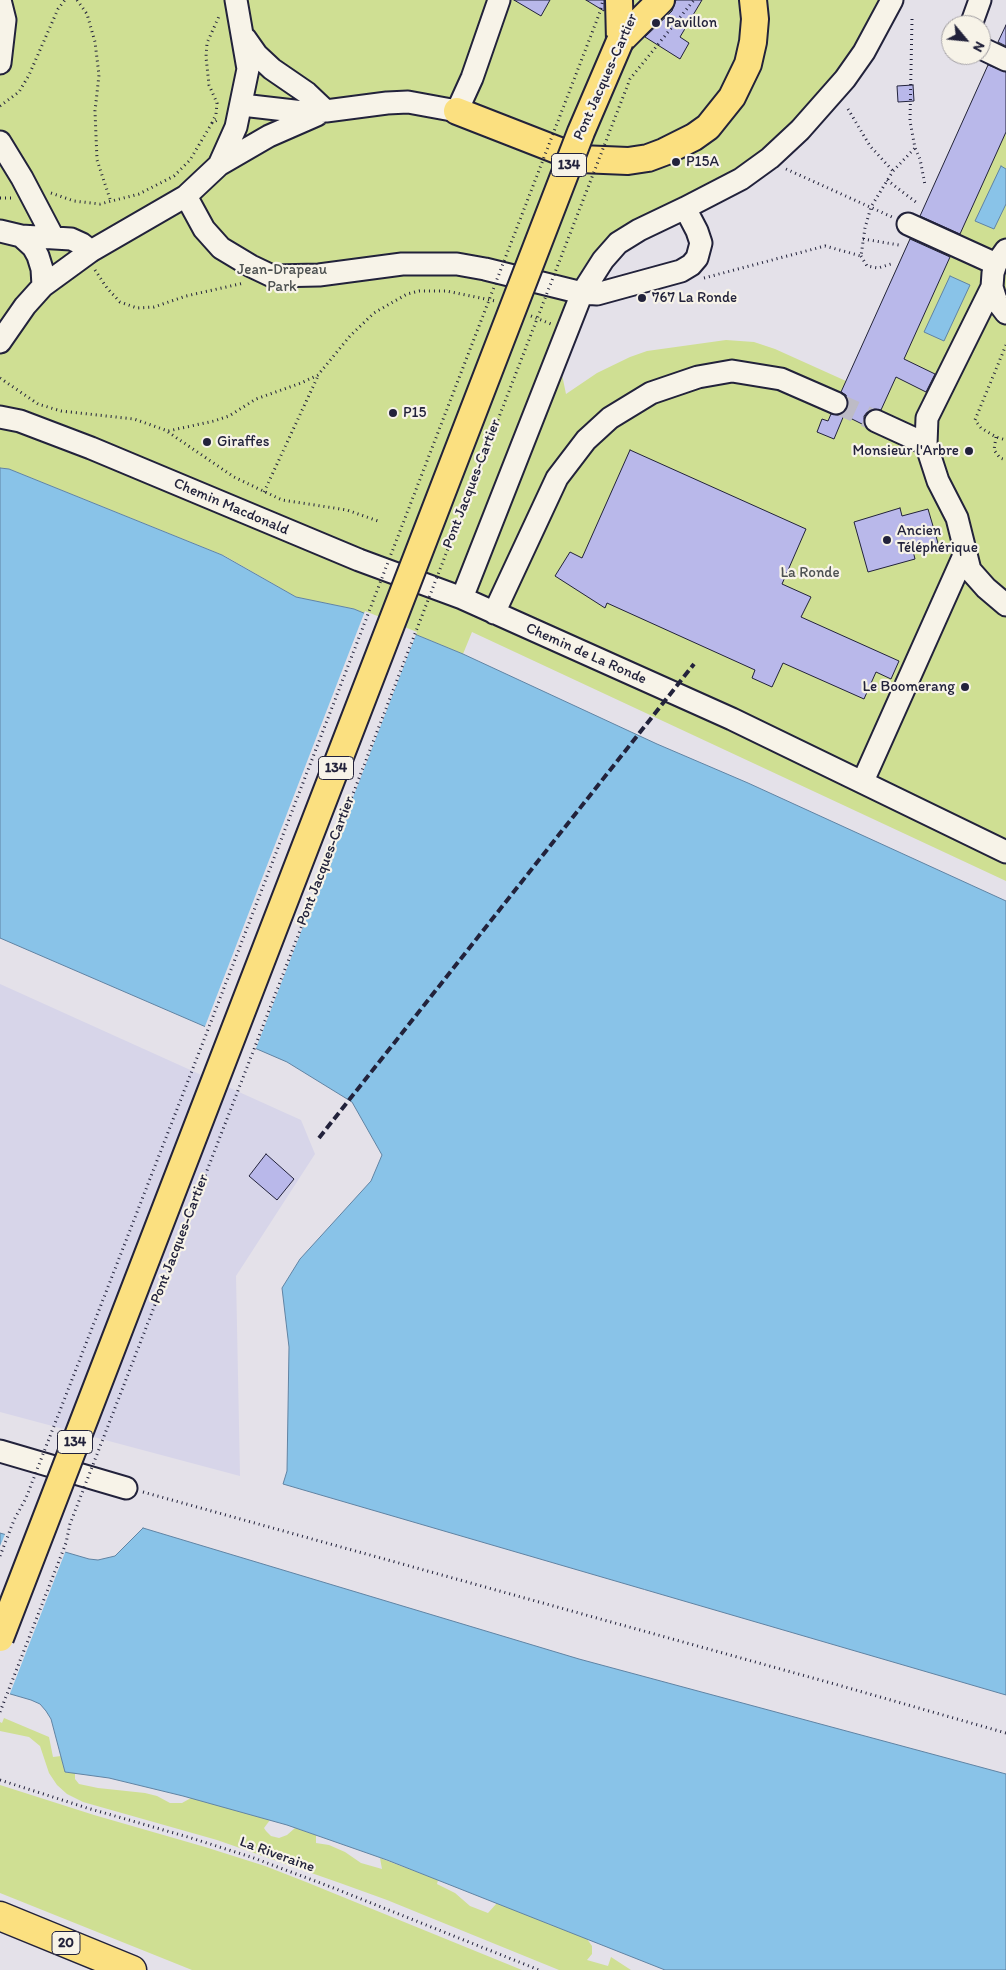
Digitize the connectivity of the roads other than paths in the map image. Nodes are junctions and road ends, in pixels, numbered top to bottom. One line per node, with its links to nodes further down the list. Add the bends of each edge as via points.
1 (0, 0): 15 (street, via 5,20)
2 (499, 0): 18 (street)
3 (619, 0): 12 (main road)
4 (641, 0): 12 (main road, Pont Jacques-Cartier / 134)
5 (660, 0): 12 (main road)
6 (753, 0): 18 (main road, via 754,34 742,80 708,127 680,146 648,158 628,161 580,159)
7 (892, 0): 22 (street, via 864,52 845,79 800,130 741,179)
8 (980, 0): 10 (street)
9 (229, 3): 11 (street)
10 (975, 15)
11 (243, 35): 16 (street, via 248,69); 17 (street, via 272,69 307,93)
12 (620, 41): 46 (main road, Pont Jacques-Cartier / 134, bridge, via 581,132)
13 (991, 53): 14 (street)
14 (1006, 60)
15 (0, 64)
16 (242, 105): 17 (street, via 303,112); 20 (street, via 236,127)
17 (326, 111): 18 (street, via 387,102 408,102); 20 (street, via 269,136)
18 (457, 111)
19 (0, 142): 26 (street)
20 (218, 165): 21 (street)
21 (186, 196): 27 (street); 31 (street, via 204,229 221,248 272,276 319,275 402,264 457,264)
22 (685, 208): 31 (street, via 618,243); 31 (street, via 702,243 691,265 659,278 597,294)
23 (908, 224): 28 (street)
24 (0, 232): 25 (street)
25 (21, 236): 26 (street); 29 (street, via 38,256)
26 (52, 237): 27 (street, via 71,240)
27 (91, 251): 29 (street)
28 (1001, 257): 30 (street, via 993,273)
29 (43, 286): 33 (street)
30 (992, 287): 32 (street, via 996,300); 37 (street, via 927,418)
31 (582, 293): 39 (street)
32 (1006, 313)
33 (0, 342)
34 (836, 403): 41 (street, via 781,378 732,371 698,377 651,393 626,408 586,440 557,478)
35 (0, 417): 39 (street, Chemin Macdonald, via 20,421 91,448 358,560)
36 (876, 421): 37 (street)
37 (926, 444): 38 (street, via 938,482 957,518)
38 (965, 553): 40 (street, via 970,570); 42 (street)
39 (462, 598): 41 (street, Chemin de La Ronde)
40 (1006, 605)
41 (494, 613): 42 (street, Chemin de La Ronde)
42 (863, 781): 43 (street, Chemin de La Ronde)
43 (1006, 852)
44 (0, 1451): 45 (street)
45 (126, 1488)
46 (0, 1638)
47 (0, 1916): 48 (highway, 20)
48 (132, 1970)

